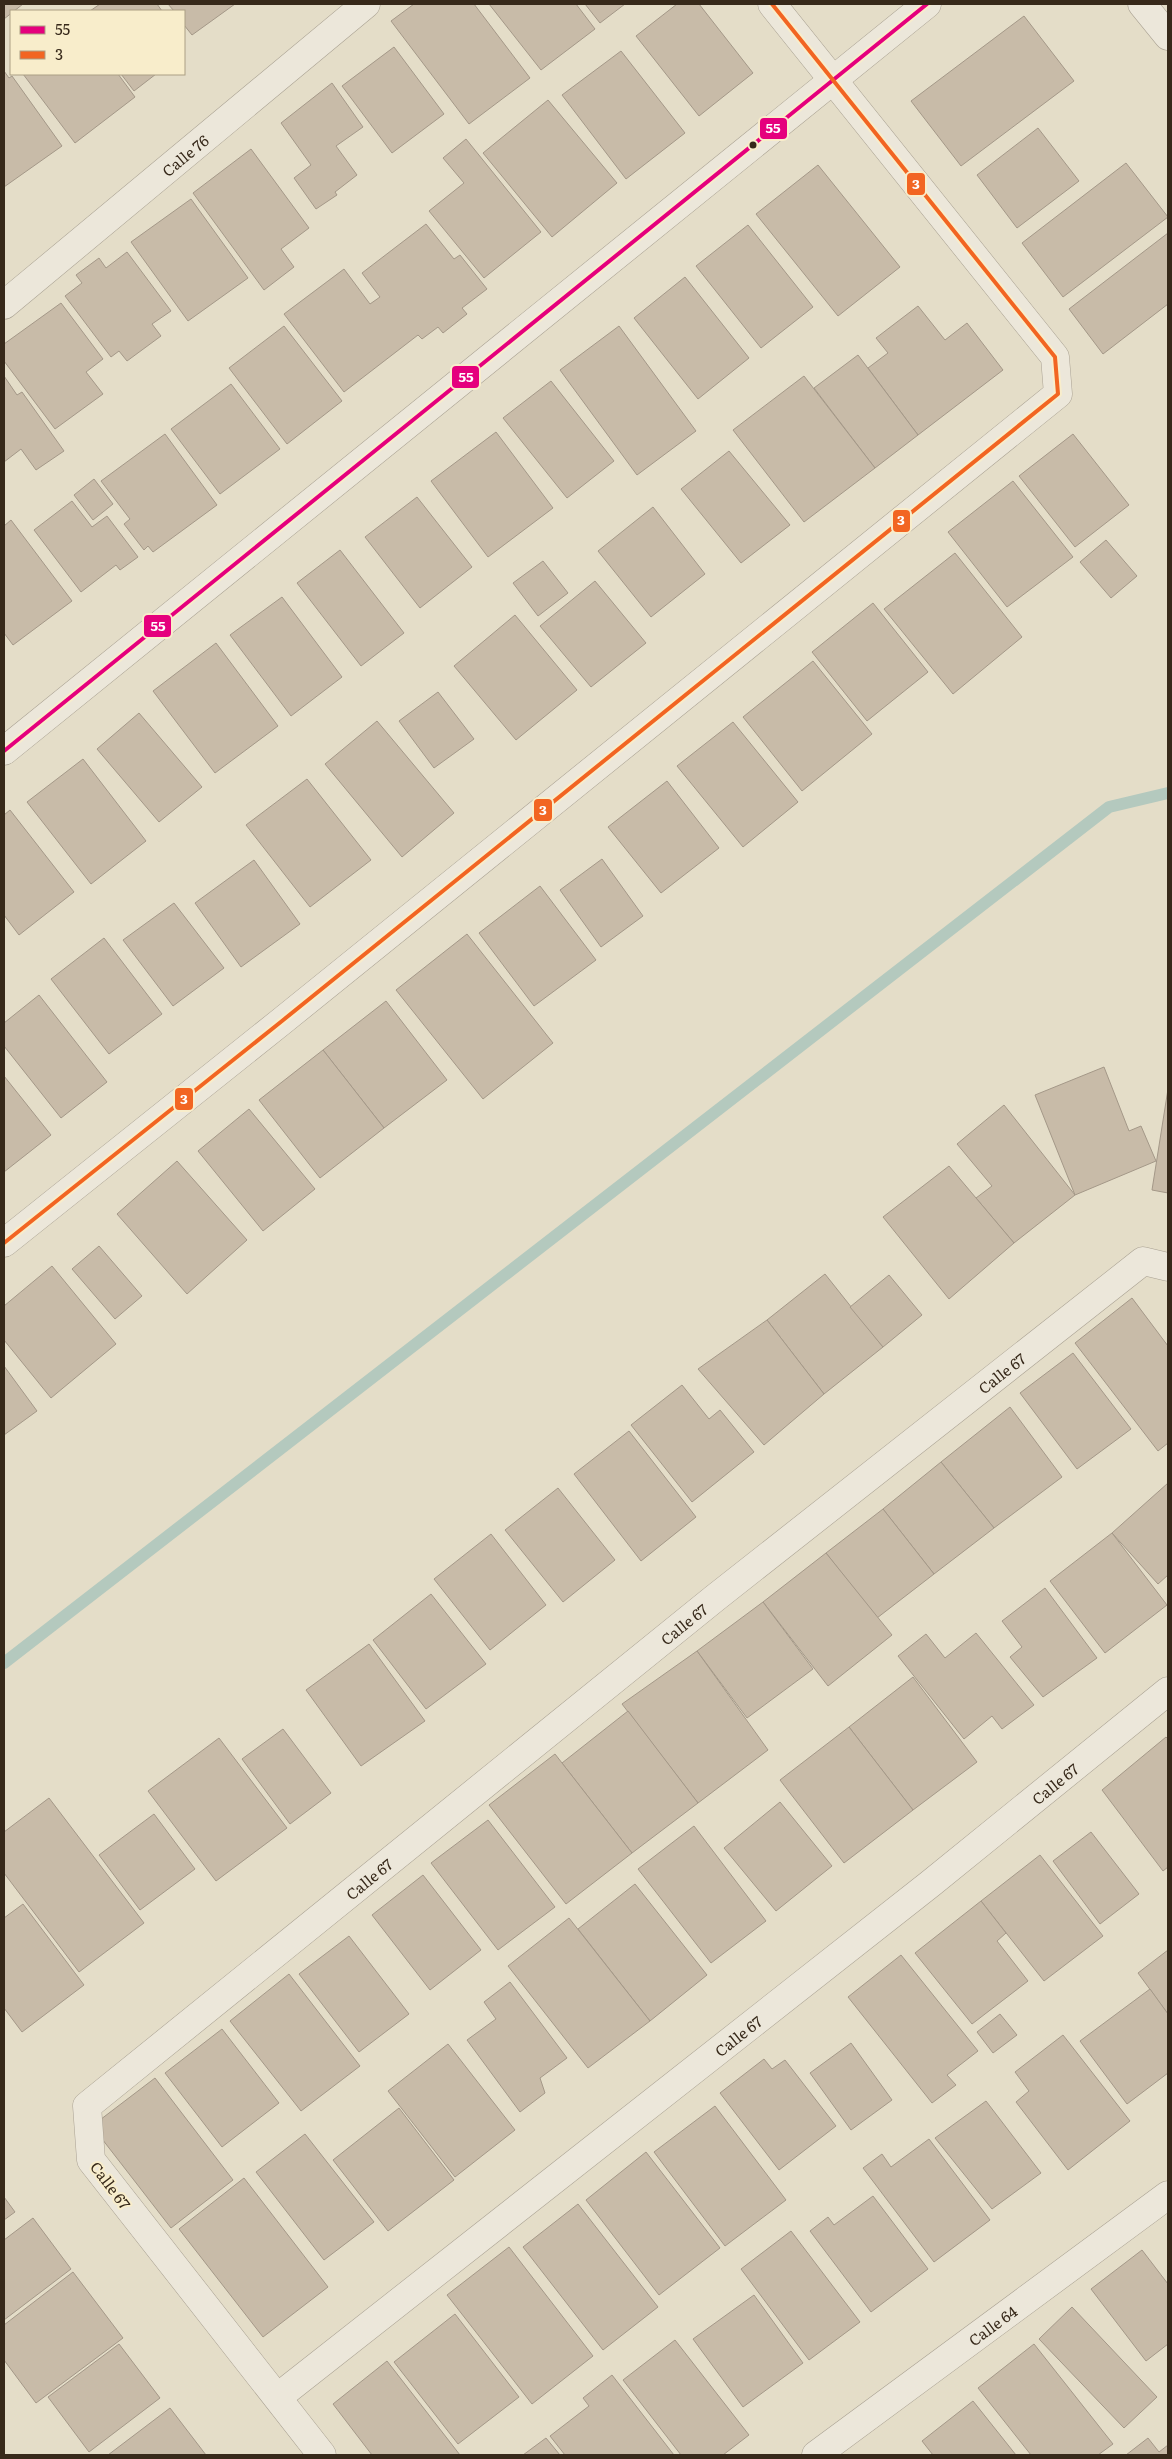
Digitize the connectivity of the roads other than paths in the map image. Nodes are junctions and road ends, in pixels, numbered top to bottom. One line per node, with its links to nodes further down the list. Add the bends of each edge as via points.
1 (366, 4): 7 (street, Calle 76)
2 (772, 4): 6 (street)
3 (927, 4): 6 (street)
4 (1142, 4): 5 (street)
5 (1168, 36)
6 (832, 81): 8 (street); 9 (street, via 1055,357 1058,394)
7 (4, 305)
8 (4, 751)
9 (4, 1243)
10 (1168, 1267): 13 (street, Calle 67, via 1143,1261 714,1598 87,2106 91,2160)
11 (1168, 1691): 13 (street, Calle 67, via 930,1884)
12 (1168, 2195): 15 (street, Calle 64)
13 (278, 2397): 14 (street)
14 (322, 2455)
15 (816, 2455)

